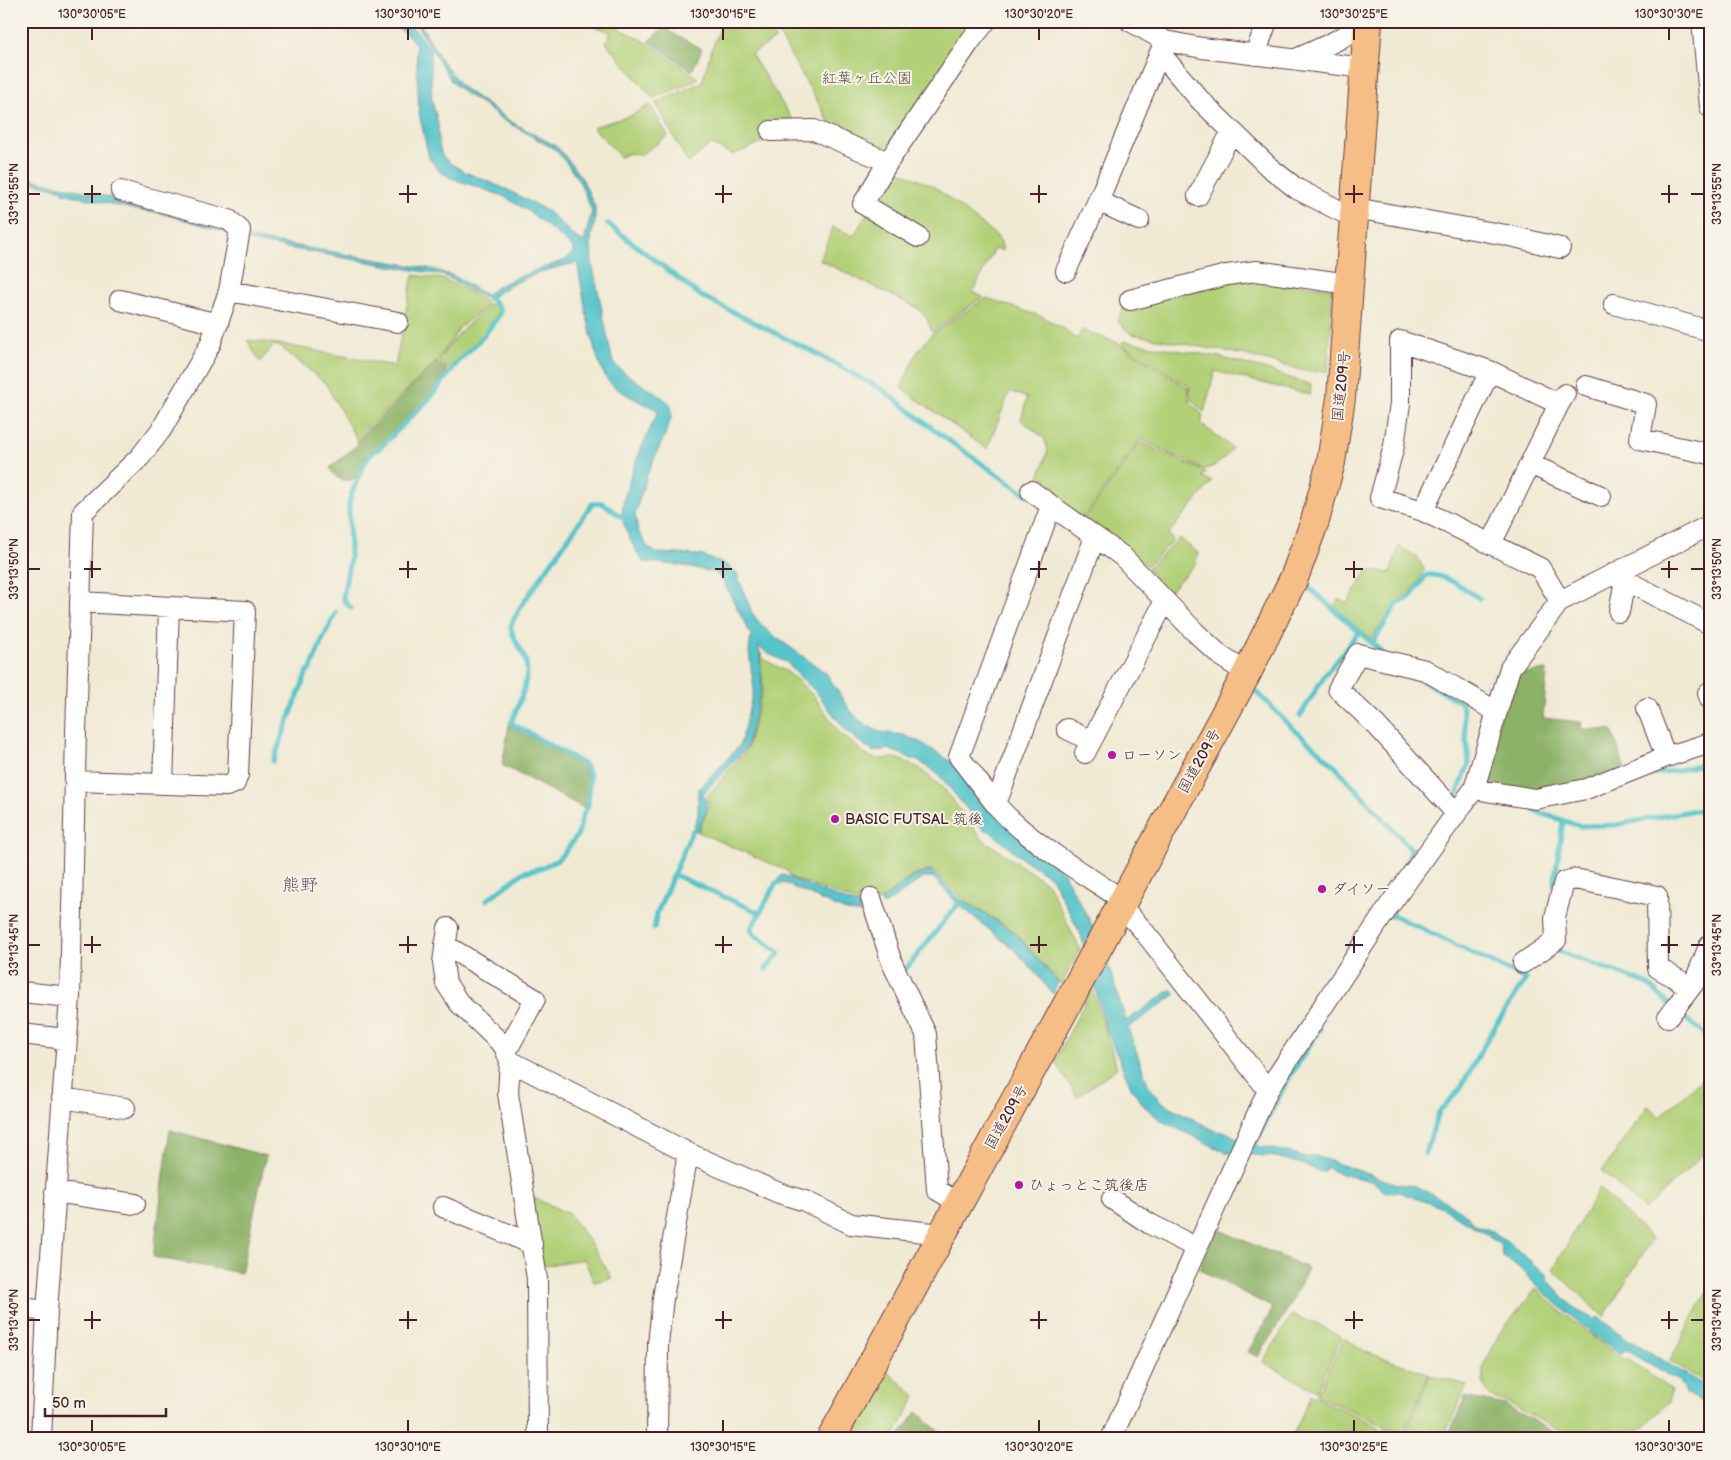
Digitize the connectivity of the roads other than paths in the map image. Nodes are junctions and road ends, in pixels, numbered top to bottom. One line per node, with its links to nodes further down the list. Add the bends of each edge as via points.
1 (986, 21): 13 (street)
2 (1130, 21): 6 (street)
3 (1267, 21): 7 (street)
4 (1367, 21): 8 (street, via 1336,41); 9 (highway, 国道209号)
5 (1702, 21): 10 (street)
6 (1163, 39): 7 (street); 12 (street, via 1200,100); 16 (street)
7 (1255, 55): 8 (street)
8 (1295, 60): 9 (street)
9 (1364, 68): 17 (highway, 国道209号)
10 (1710, 107)
11 (771, 131): 13 (street, via 814,130)
12 (1232, 131): 15 (street); 17 (street, via 1297,189)
13 (888, 162): 19 (street, via 863,204)
14 (121, 191): 23 (street, via 229,220 240,230)
15 (1198, 196)
16 (1098, 201): 18 (street); 21 (street)
17 (1354, 213): 20 (street, via 1506,235); 22 (highway, 国道209号)
18 (1139, 220)
19 (918, 237)
20 (1560, 248)
21 (1066, 271)
22 (1349, 284): 25 (street, via 1256,271); 48 (highway, 国道209号, via 1342,398 1331,462 1294,578)
23 (229, 291): 27 (street); 28 (street)
24 (120, 300): 28 (street)
25 (1130, 300)
26 (1614, 304): 29 (street)
27 (398, 322)
28 (218, 324): 44 (street, via 210,345 161,430 140,457 83,512)
29 (1710, 331)
30 (1490, 370): 33 (street, via 1562,399); 37 (street); 37 (street, via 1400,341 1400,403 1394,446 1380,498)
31 (1586, 386): 32 (street, via 1646,404 1640,439)
32 (1710, 454)
33 (1530, 464): 35 (street); 40 (street)
34 (1032, 491): 36 (street)
35 (1601, 496)
36 (1051, 506): 39 (street); 59 (street, via 959,757)
37 (1423, 511): 40 (street)
38 (1710, 525): 41 (street)
39 (1095, 537): 42 (street, via 1122,556); 59 (street)
40 (1491, 544): 43 (street, via 1540,568)
41 (1619, 577): 43 (street); 46 (street); 47 (street)
42 (1165, 601): 48 (street, via 1222,657); 53 (street, via 1088,747)
43 (1560, 601): 52 (street, via 1510,668)
44 (80, 602): 45 (street); 56 (street)
45 (169, 607): 57 (street); 57 (street, via 245,610 238,775 235,783 227,786)
46 (1619, 612)
47 (1710, 624)
48 (1247, 674): 62 (highway, 国道209号)
49 (1710, 692): 50 (street)
50 (1710, 699)
51 (1647, 708): 55 (street)
52 (1497, 712): 58 (street); 60 (street, via 1425,670 1358,654 1338,689 1376,725)
53 (1067, 729)
54 (1710, 743): 55 (street)
55 (1666, 757): 58 (street, via 1586,789 1535,799)
56 (75, 781): 57 (street); 67 (street)
57 (163, 784)
58 (1474, 789): 60 (street)
59 (996, 804): 62 (street, via 1018,826)
60 (1456, 813): 72 (street, via 1389,906)
61 (871, 898): 78 (street, via 892,963 926,1034 938,1190)
62 (1122, 903): 72 (street); 78 (highway, 国道209号)
63 (1710, 944): 65 (street)
64 (1523, 963): 65 (street, via 1556,940 1555,917 1564,882 1575,879 1657,896 1658,968)
65 (1691, 987): 68 (street)
66 (21, 992): 67 (street)
67 (70, 997): 70 (street)
68 (1668, 1017)
69 (21, 1034): 70 (street)
70 (66, 1039): 73 (street)
71 (508, 1057): 71 (street, via 535,999 447,937 443,962 446,983 459,1003 504,1046); 75 (street); 82 (street, via 508,1093)
72 (1268, 1090): 83 (street)
73 (62, 1098): 74 (street); 76 (street)
74 (125, 1108)
75 (688, 1153): 81 (street, via 805,1201 851,1224); 88 (street, via 661,1316)
76 (56, 1192): 79 (street); 85 (street)
77 (1112, 1199): 83 (street, via 1150,1224)
78 (959, 1202): 81 (highway, 国道209号)
79 (135, 1204)
80 (443, 1207): 82 (street)
81 (942, 1234): 89 (highway, 国道209号)
82 (532, 1244): 87 (street, via 539,1310)
83 (1198, 1248): 90 (street)
84 (21, 1308): 85 (street)
85 (47, 1311): 86 (street)
86 (40, 1439)
87 (538, 1439)
88 (657, 1439)
89 (831, 1439)
90 (1111, 1439)

